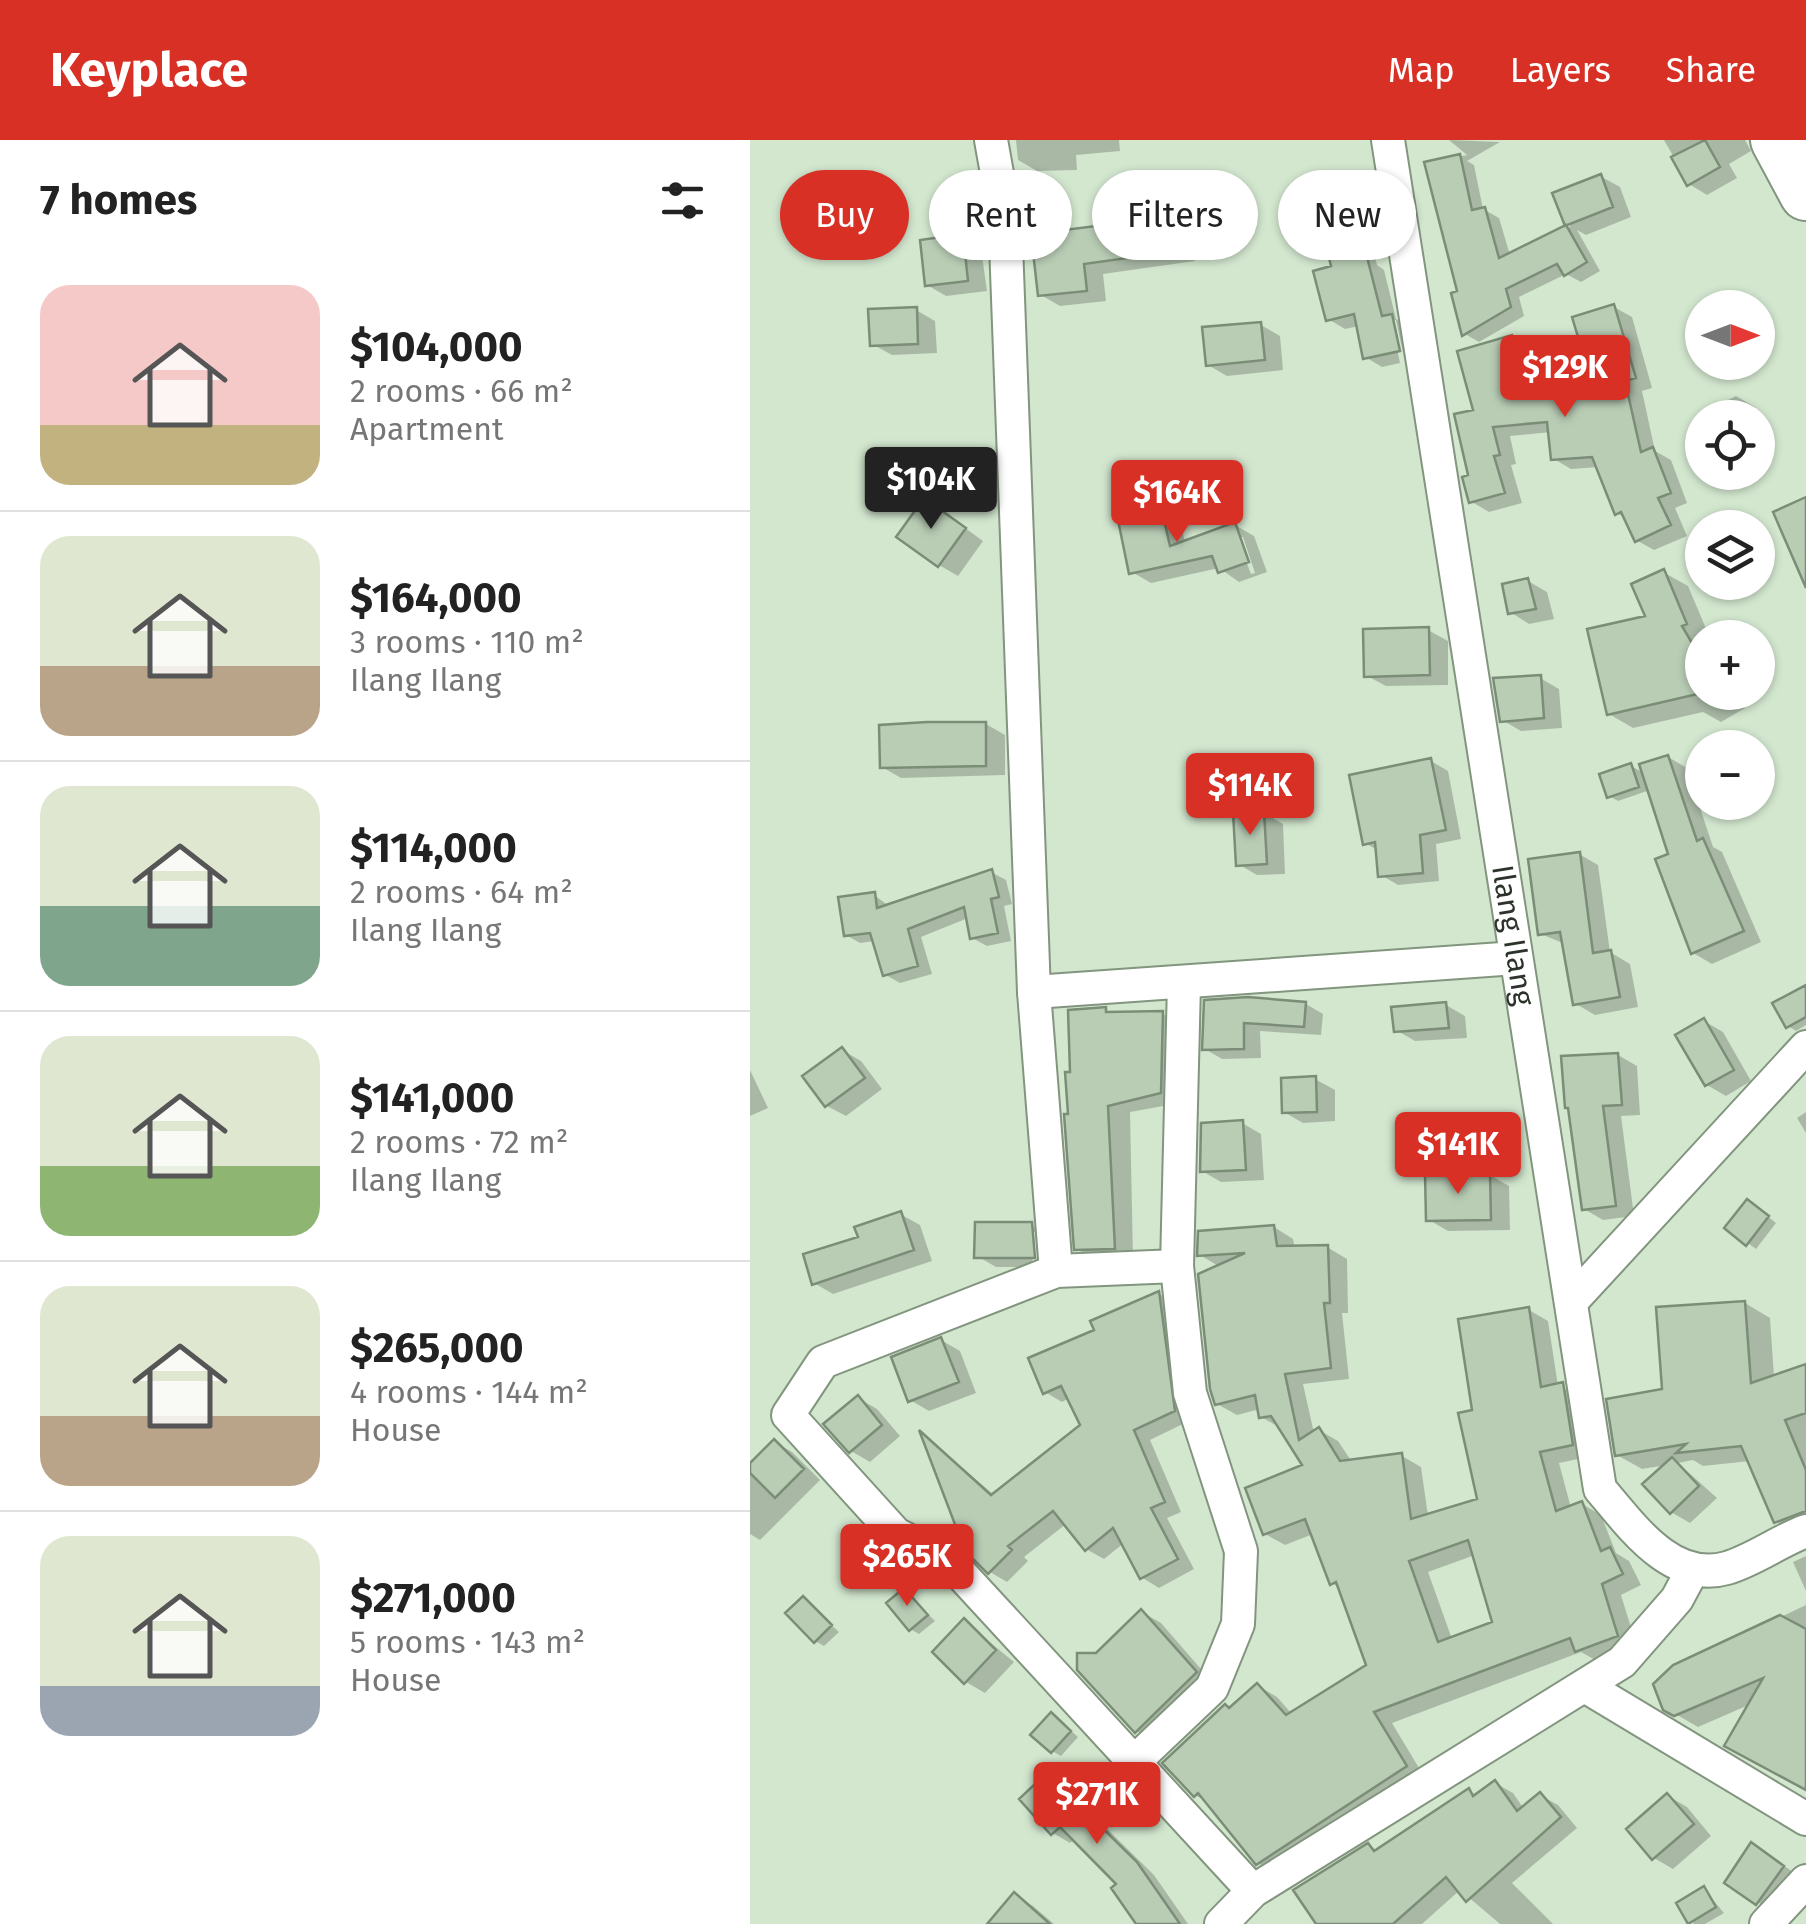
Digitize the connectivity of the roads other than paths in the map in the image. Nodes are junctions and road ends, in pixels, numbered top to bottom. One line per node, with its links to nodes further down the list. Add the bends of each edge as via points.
1 (990, 140): 7 (street, via 1004,218)
2 (1388, 140): 5 (street, Ilang Ilang)
3 (1777, 140): 4 (main road)
4 (1806, 194)
5 (1516, 958): 6 (street); 11 (street, Ilang Ilang)
6 (1184, 984): 7 (street); 9 (street)
7 (1034, 992): 10 (street)
8 (1806, 1047): 11 (street)
9 (1177, 1266): 10 (street); 15 (street, via 1190,1393 1241,1551 1238,1624 1212,1688)
10 (1056, 1272): 15 (street, via 823,1362 788,1415 896,1534 949,1562)
11 (1570, 1302): 13 (street, Ilang Ilang, via 1600,1489 1652,1549)
12 (1806, 1531): 13 (street, via 1725,1569)
13 (1693, 1569): 14 (street, via 1622,1662)
14 (1584, 1686): 16 (street); 18 (street)
15 (1134, 1762): 18 (street)
16 (1806, 1819)
17 (1806, 1881): 19 (street)
18 (1242, 1912)
19 (1766, 1924)

